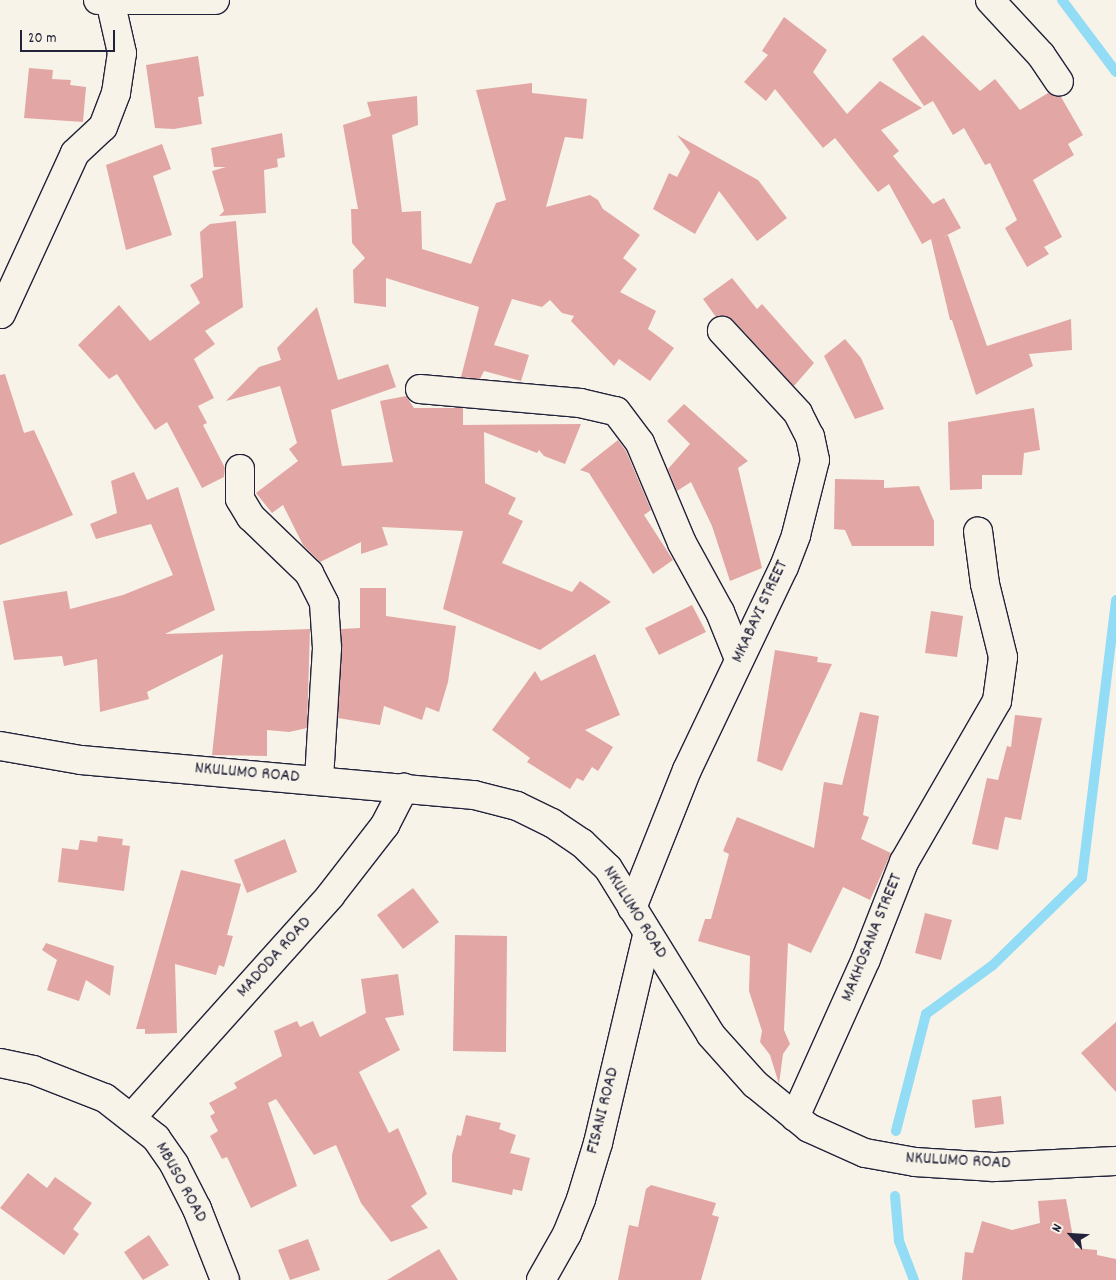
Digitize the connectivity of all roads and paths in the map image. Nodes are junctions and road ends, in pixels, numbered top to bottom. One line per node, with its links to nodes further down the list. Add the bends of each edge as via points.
1 (98, 0): 2 (street)
2 (110, 0): 3 (street); 6 (street, via 122,53 116,93 103,127 75,153)
3 (215, 0)
4 (990, 0): 5 (street, via 1040,55)
5 (1059, 82)
6 (1, 314)
7 (722, 331): 11 (street, MKABAYI STREET, via 798,414 810,437 814,460 796,535)
8 (420, 389): 11 (street, via 580,403 616,411 640,443 682,543 720,612)
9 (240, 469): 13 (street, via 240,499 251,517 309,573 324,603 327,648)
10 (978, 531): 19 (street, MAKHOSANA STREET, via 985,584 1003,657 997,701 904,862 863,967)
11 (739, 659): 15 (street, MKABAYI STREET, via 687,770)
12 (0, 746): 13 (street, NKULUMO ROAD, via 81,760)
13 (319, 780): 14 (street, NKULUMO ROAD)
14 (404, 788): 15 (street, NKULUMO ROAD, via 474,795 517,806 552,822 582,843 608,868); 18 (street, MADODA ROAD, via 385,825 330,896)
15 (632, 908): 16 (street, NKULUMO ROAD)
16 (647, 935): 19 (street, NKULUMO ROAD, via 711,1035 755,1084); 22 (street, FISANI ROAD, via 598,1144 567,1234)
17 (0, 1063): 18 (street, MBUSO ROAD, via 76,1085 105,1098)
18 (132, 1117): 21 (street, MBUSO ROAD, via 156,1138 174,1164 197,1209)
19 (795, 1117): 20 (street, NKULUMO ROAD, via 809,1128 865,1153 915,1162 994,1167)
20 (1116, 1161)
21 (225, 1280)
22 (541, 1280)

